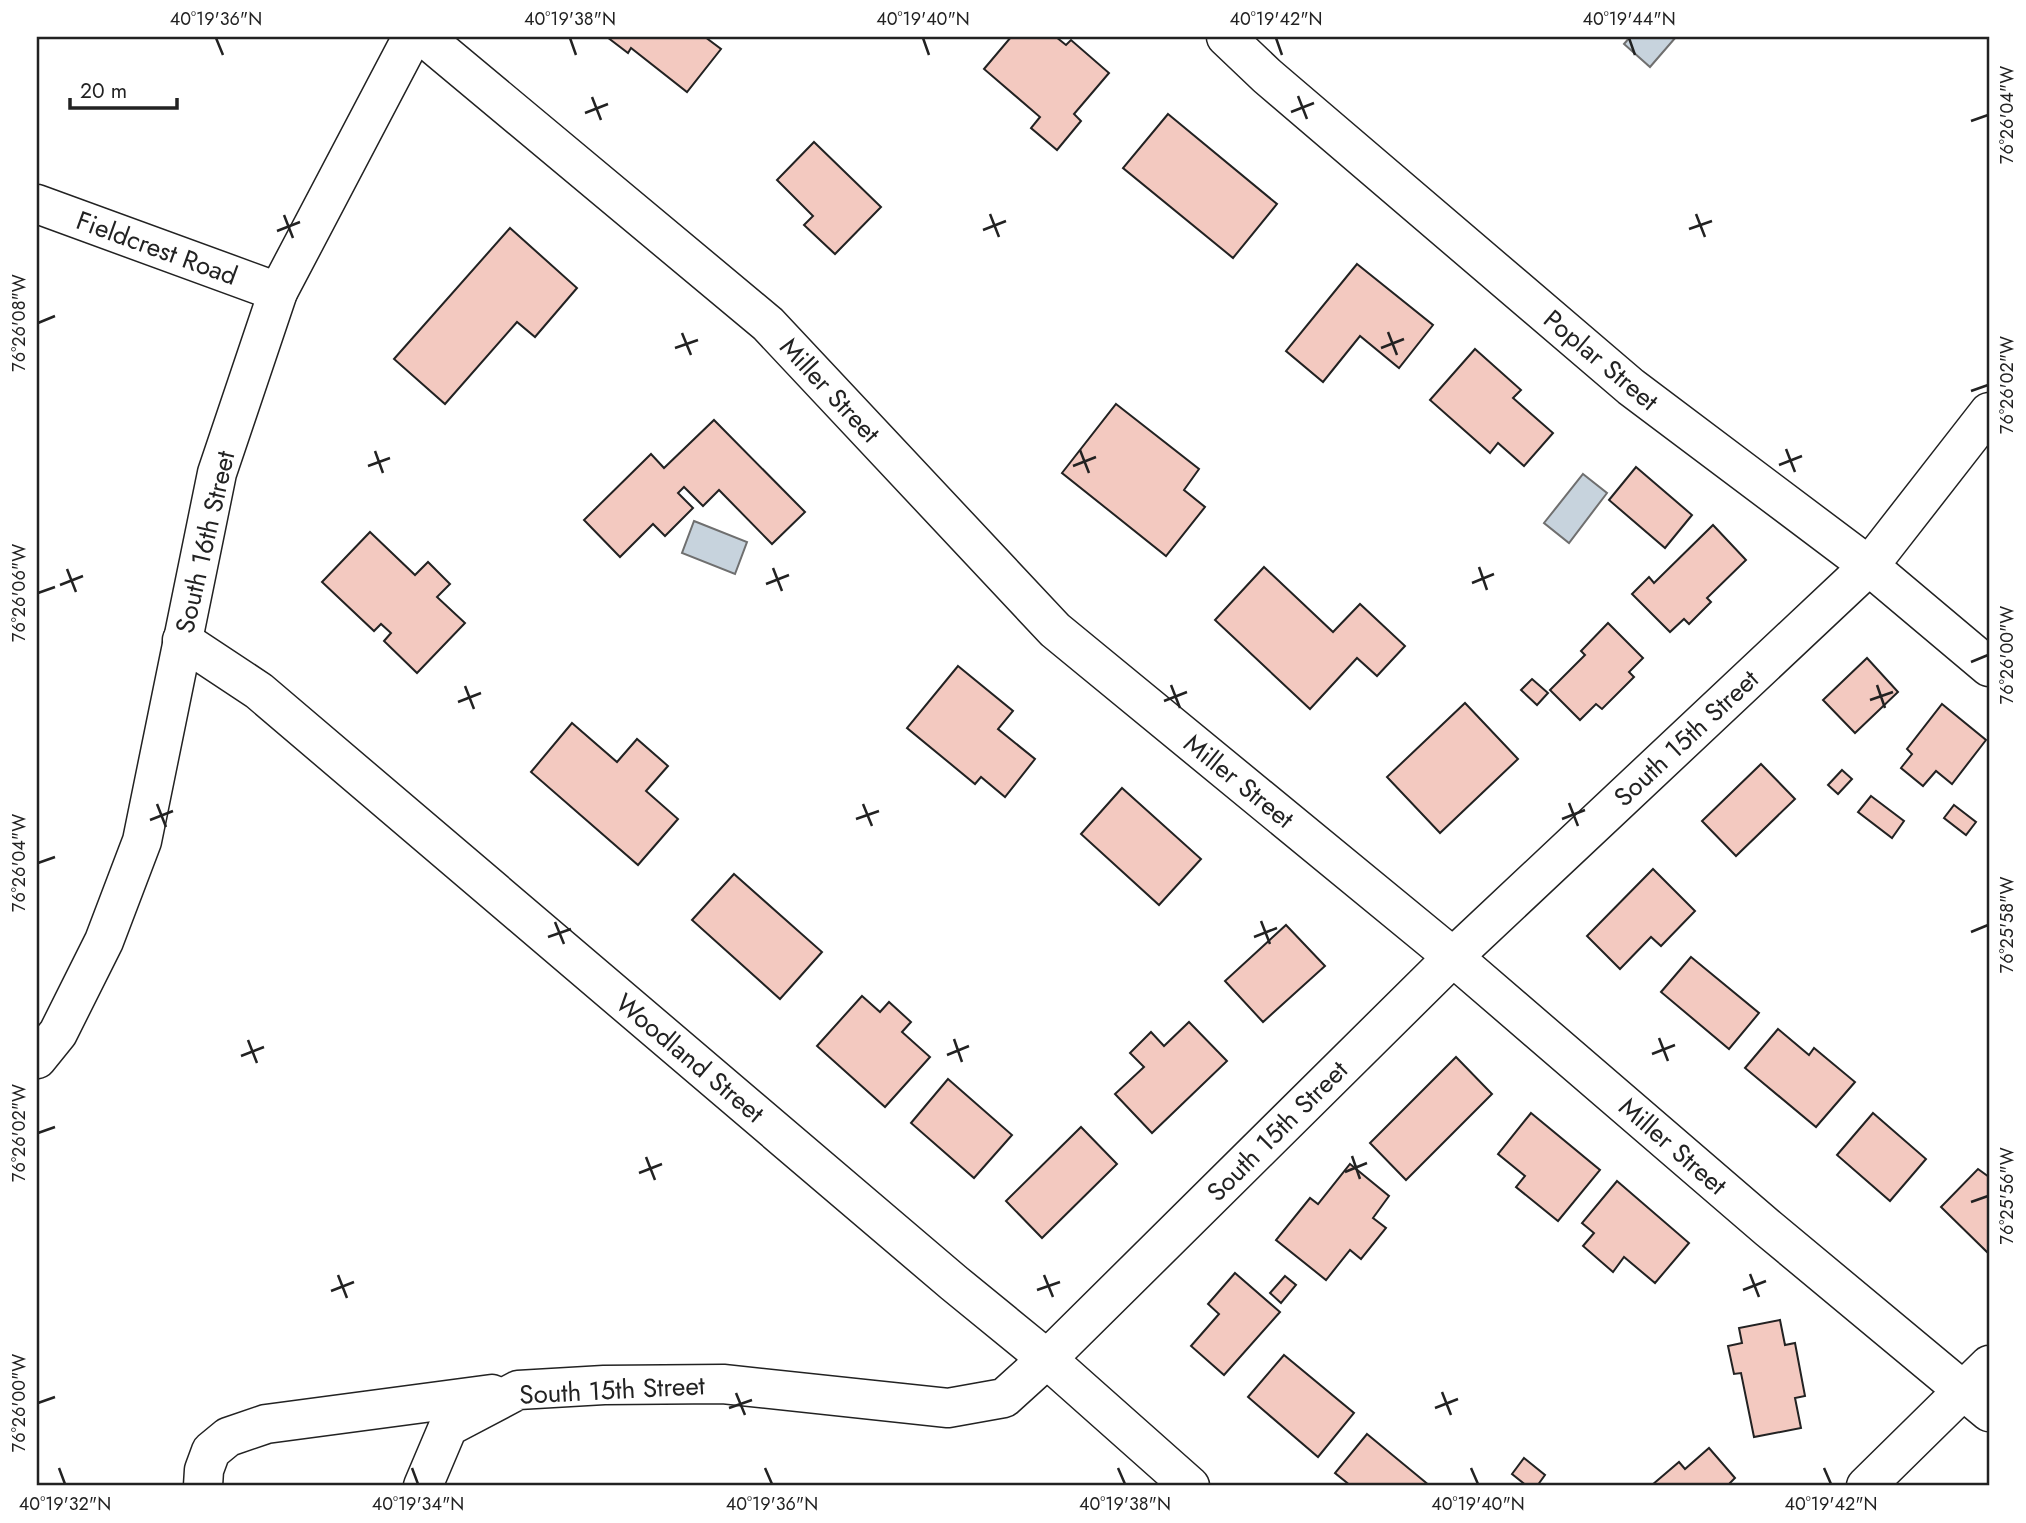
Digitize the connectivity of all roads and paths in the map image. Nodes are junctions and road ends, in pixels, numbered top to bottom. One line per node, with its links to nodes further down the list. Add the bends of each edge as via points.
1 (412, 37): 5 (street, South 16th Street)
2 (424, 37): 10 (street, Miller Street, via 768,324 1055,631)
3 (1226, 37): 7 (street, Poplar Street, via 1631,387)
4 (37, 204): 5 (street, Fieldcrest Road)
5 (278, 292): 8 (street, South 16th Street, via 217,472)
6 (1989, 412): 7 (street, South 15th Street)
7 (1869, 566): 9 (street, Poplar Street); 10 (street, South 15th Street)
8 (182, 640): 11 (street, South 16th Street, via 142,841 104,941 58,1033); 12 (street, Woodland Street, via 260,691)
9 (1989, 667)
10 (1453, 957): 12 (street, South 15th Street); 13 (street, Miller Street, via 1769,1228)
11 (37, 1059)
12 (1047, 1359): 14 (street, South 15th Street, via 1004,1398 948,1408 723,1384); 17 (street, Woodland Street)
13 (1981, 1389): 18 (street)
14 (518, 1390): 15 (street, via 265,1424 228,1437 211,1451); 16 (street, South 15th Street, via 448,1427)
15 (203, 1486)
16 (424, 1486)
17 (1190, 1486)
18 (1866, 1486)

